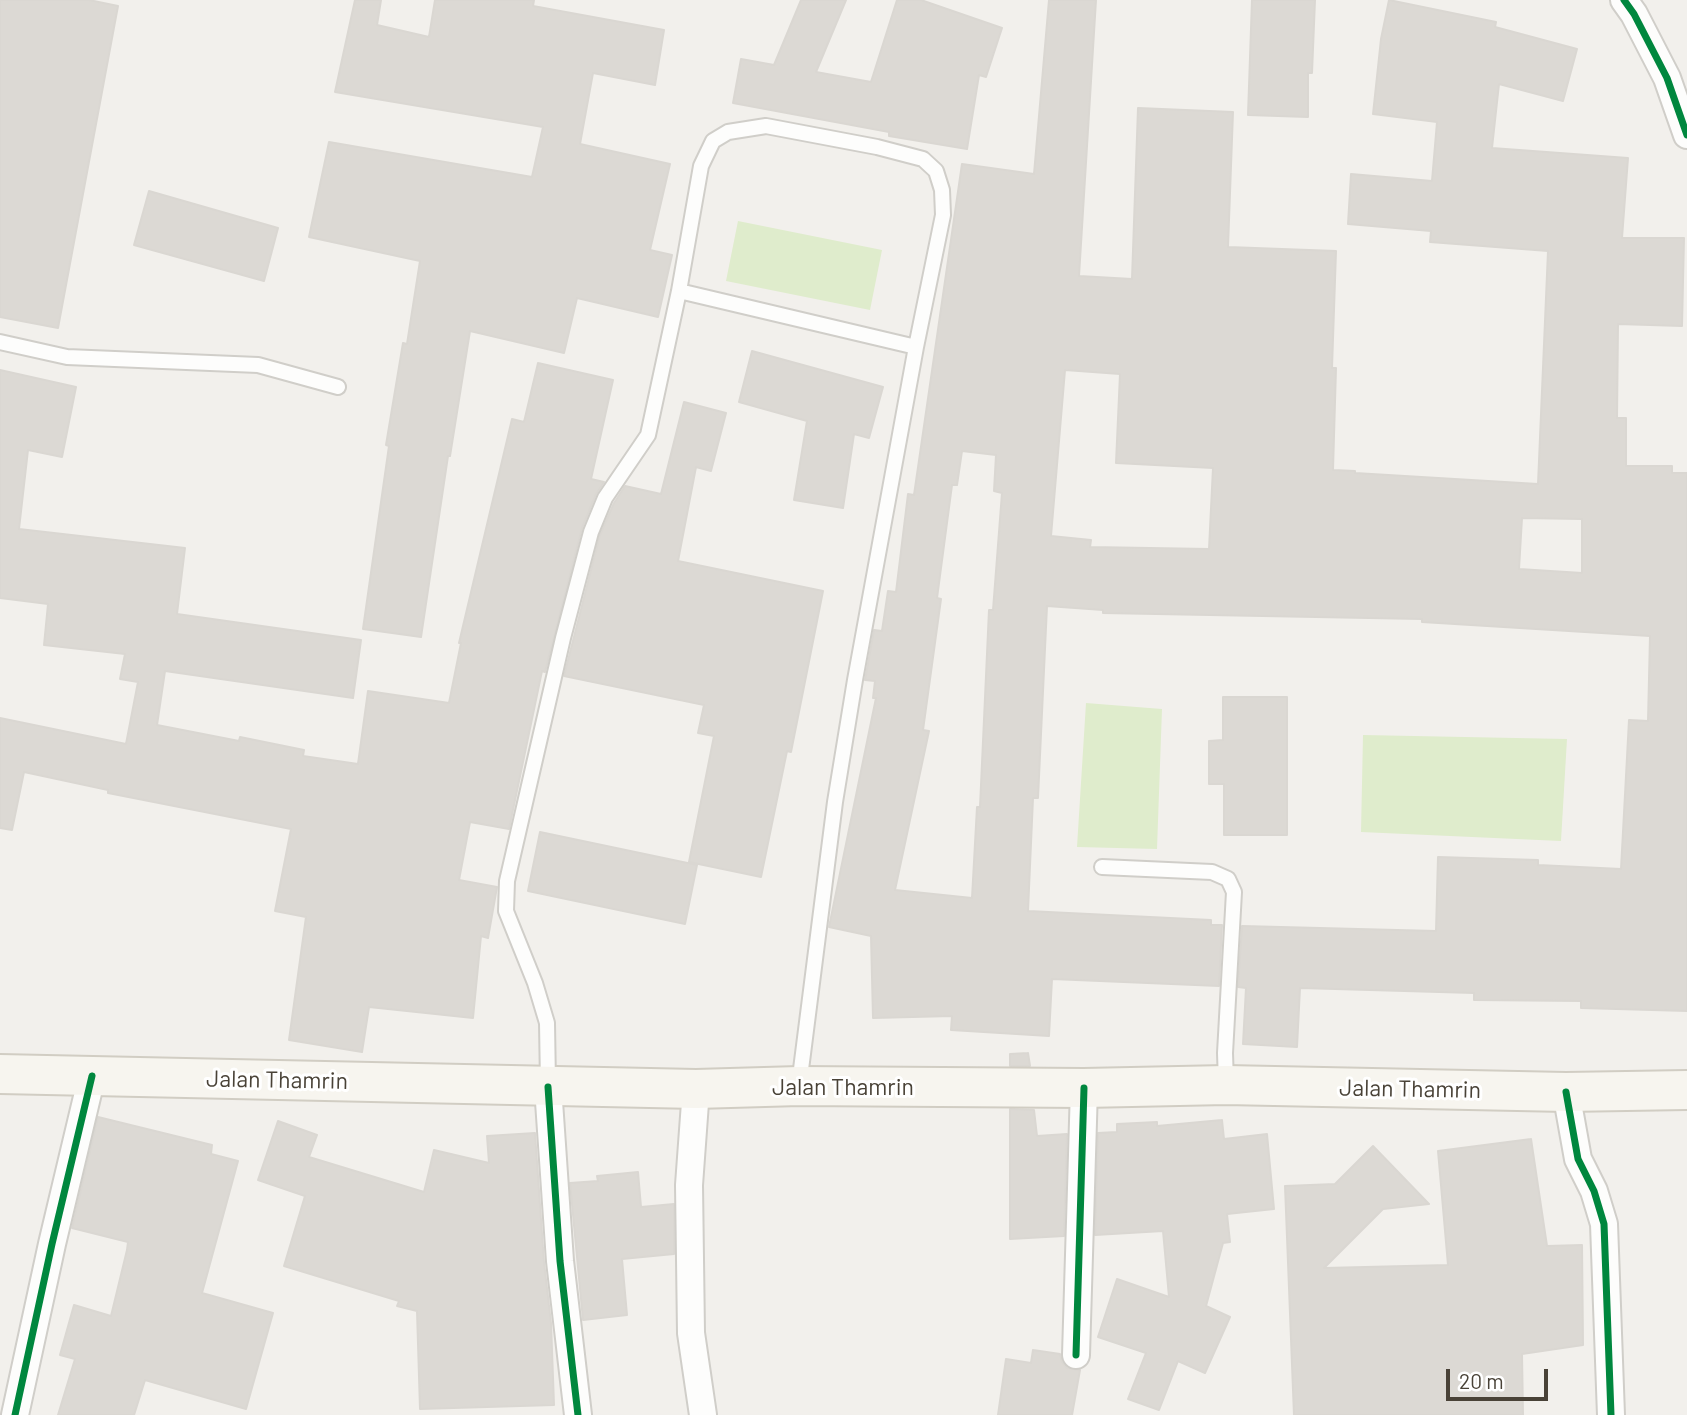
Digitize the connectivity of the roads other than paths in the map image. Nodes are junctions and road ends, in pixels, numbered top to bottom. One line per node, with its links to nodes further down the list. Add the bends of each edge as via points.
1 (1624, 0): 2 (street, via 1667,78)
2 (1687, 135)
3 (679, 291): 5 (lane); 5 (lane, via 701,166 713,141 728,132 766,126 877,147 923,159 936,171 942,190 943,215); 12 (lane, via 648,435 605,498 592,532 507,881 506,911 547,1023)
4 (0, 342): 6 (lane, via 67,357 258,365)
5 (916, 347): 11 (lane, via 837,789)
6 (338, 387)
7 (1102, 867): 10 (lane, via 1212,872 1228,878 1234,892)
8 (0, 1074): 9 (main road, Jalan Thamrin)
9 (92, 1076): 12 (main road, Jalan Thamrin); 18 (street)
10 (1226, 1085): 13 (main road, Jalan Thamrin); 16 (main road, Jalan Thamrin)
11 (799, 1086): 13 (main road, Jalan Thamrin); 14 (main road, Jalan Thamrin)
12 (548, 1087): 14 (main road, Jalan Thamrin); 19 (street, via 560,1261)
13 (1084, 1088): 17 (street)
14 (696, 1089): 20 (street, via 689,1185 691,1333)
15 (1687, 1090): 16 (main road, Jalan Thamrin)
16 (1566, 1092): 21 (street, via 1578,1159 1604,1224)
17 (1076, 1355)
18 (15, 1415)
19 (578, 1415)
20 (703, 1415)
21 (1611, 1415)

